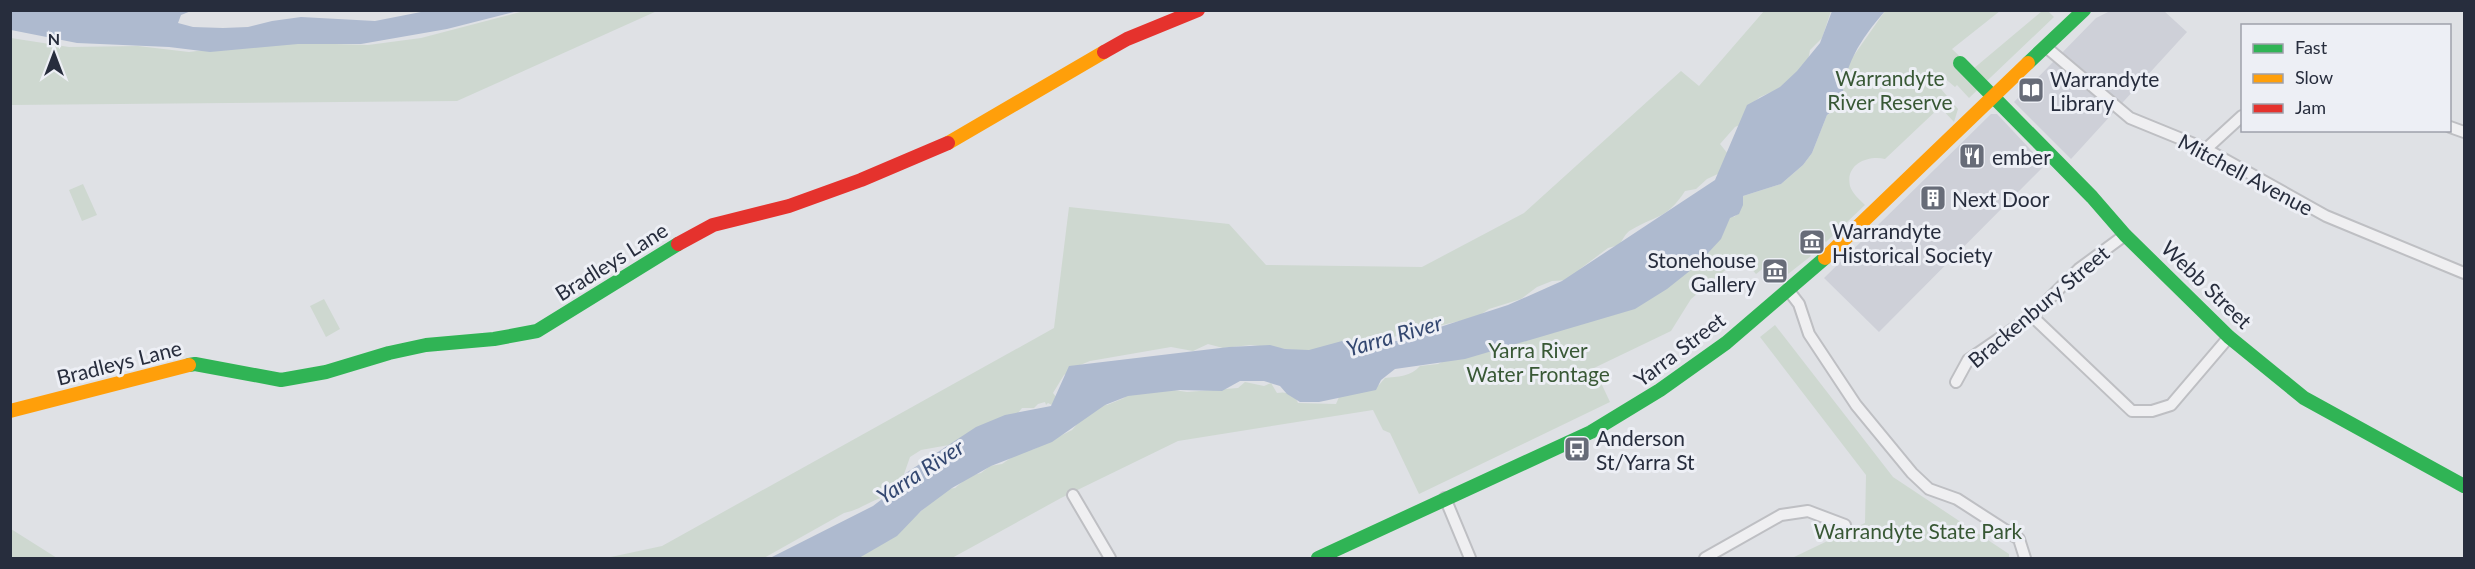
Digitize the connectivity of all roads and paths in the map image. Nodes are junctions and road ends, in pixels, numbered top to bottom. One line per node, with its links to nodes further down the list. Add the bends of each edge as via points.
1 (1198, 10): 14 (street, Bradleys Lane, via 1127,39 942,146 789,206 713,225 537,331 426,345 281,380 195,364)
2 (2084, 10): 3 (street, Yarra Street)
3 (2046, 47): 5 (street, Yarra Street); 7 (street, Mitchell Avenue, via 2122,114)
4 (1960, 63): 5 (street, Webb Street)
5 (1994, 96): 8 (street, Webb Street); 10 (street, Yarra Street)
6 (2241, 117): 7 (street)
7 (2206, 149): 9 (street, Mitchell Avenue, via 2326,216)
8 (2125, 235): 11 (street, Brackenbury Street, via 2079,268); 12 (street, Webb Street)
9 (2464, 273)
10 (1789, 291): 17 (street, Yarra Street, via 1674,382 1633,409); 23 (street, via 1799,304 1809,334 1856,405 1912,473 1929,489 1957,499 2019,538)
11 (2032, 316): 12 (street, via 2132,411 2152,411 2171,405); 13 (street, Brackenbury Street, via 1968,360)
12 (2229, 337): 15 (street, Webb Street, via 2304,398)
13 (1956, 382)
14 (10, 411)
15 (2464, 486)
16 (1073, 495): 19 (street)
17 (1445, 498): 20 (street, Yarra Street); 21 (street)
18 (1845, 525): 22 (street, via 1808,510 1781,515)
19 (1110, 558)
20 (1318, 558)
21 (1470, 558)
22 (1705, 558)
23 (2025, 558)

